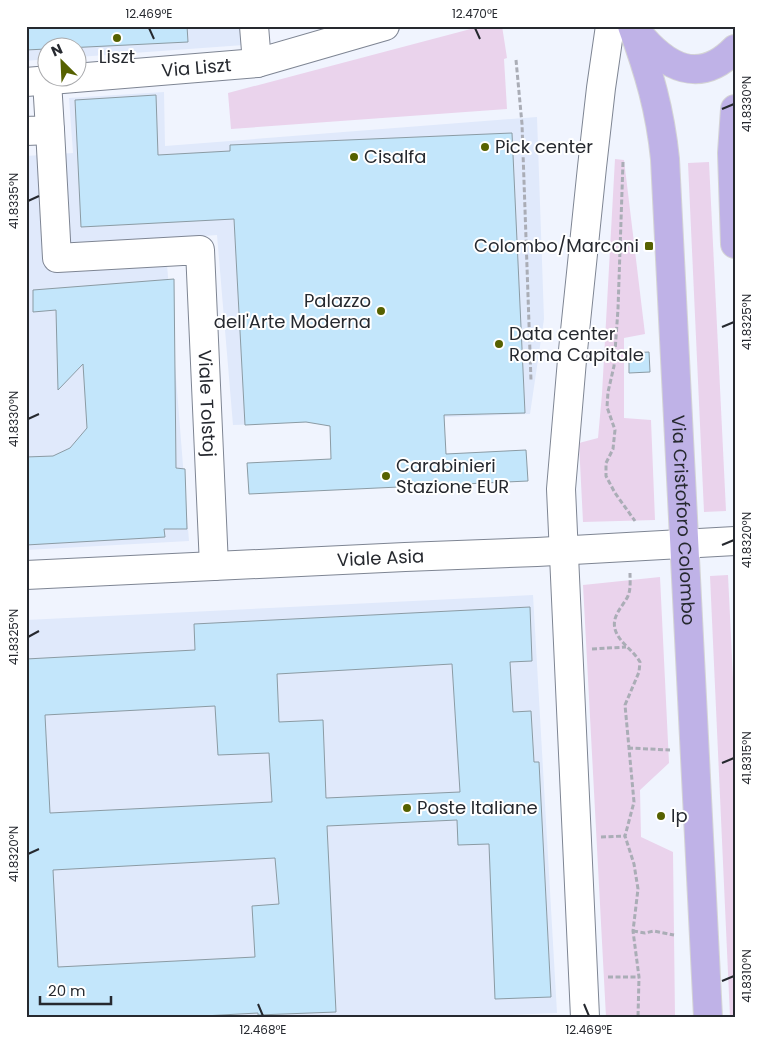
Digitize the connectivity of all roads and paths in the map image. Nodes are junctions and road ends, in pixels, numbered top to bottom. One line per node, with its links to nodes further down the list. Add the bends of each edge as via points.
1 (254, 26): 7 (street)
2 (386, 26): 7 (street, Via Liszt)
3 (610, 26): 18 (street, via 598,109 562,460)
4 (632, 26): 5 (main road, via 654,51 687,69 706,69); 17 (main road, Via Cristoforo Colombo, via 652,81 666,159)
5 (735, 49)
6 (516, 60): 14 (path, via 522,124)
7 (256, 64): 8 (street, Via Liszt)
8 (37, 81): 10 (street, Via Liszt)
9 (735, 109): 12 (main road, via 732,162)
10 (38, 130): 13 (street, Via Liszt, via 57,258)
11 (623, 162): 15 (path, via 618,309 607,406 615,430 606,476)
12 (735, 244)
13 (162, 252): 19 (street, Viale Tolstoj, via 200,250)
14 (531, 381)
15 (638, 525)
16 (735, 541): 17 (street, Viale Asia)
17 (684, 544): 18 (street, Viale Asia); 34 (main road, Via Cristoforo Colombo)
18 (563, 551): 19 (street, Viale Asia); 32 (street)
19 (214, 566): 20 (street, Viale Asia)
20 (26, 576)
21 (630, 579): 22 (path, via 630,591 614,625)
22 (627, 646): 23 (path); 24 (path, via 640,662 625,705)
23 (590, 649)
24 (628, 748): 25 (path); 26 (path, via 634,802)
25 (671, 750)
26 (625, 836): 27 (path); 28 (path, via 638,889)
27 (600, 837)
28 (633, 931): 29 (path); 31 (path)
29 (674, 935)
30 (608, 977): 31 (path)
31 (639, 977): 33 (path)
32 (585, 1017)
33 (638, 1017)
34 (708, 1017)

